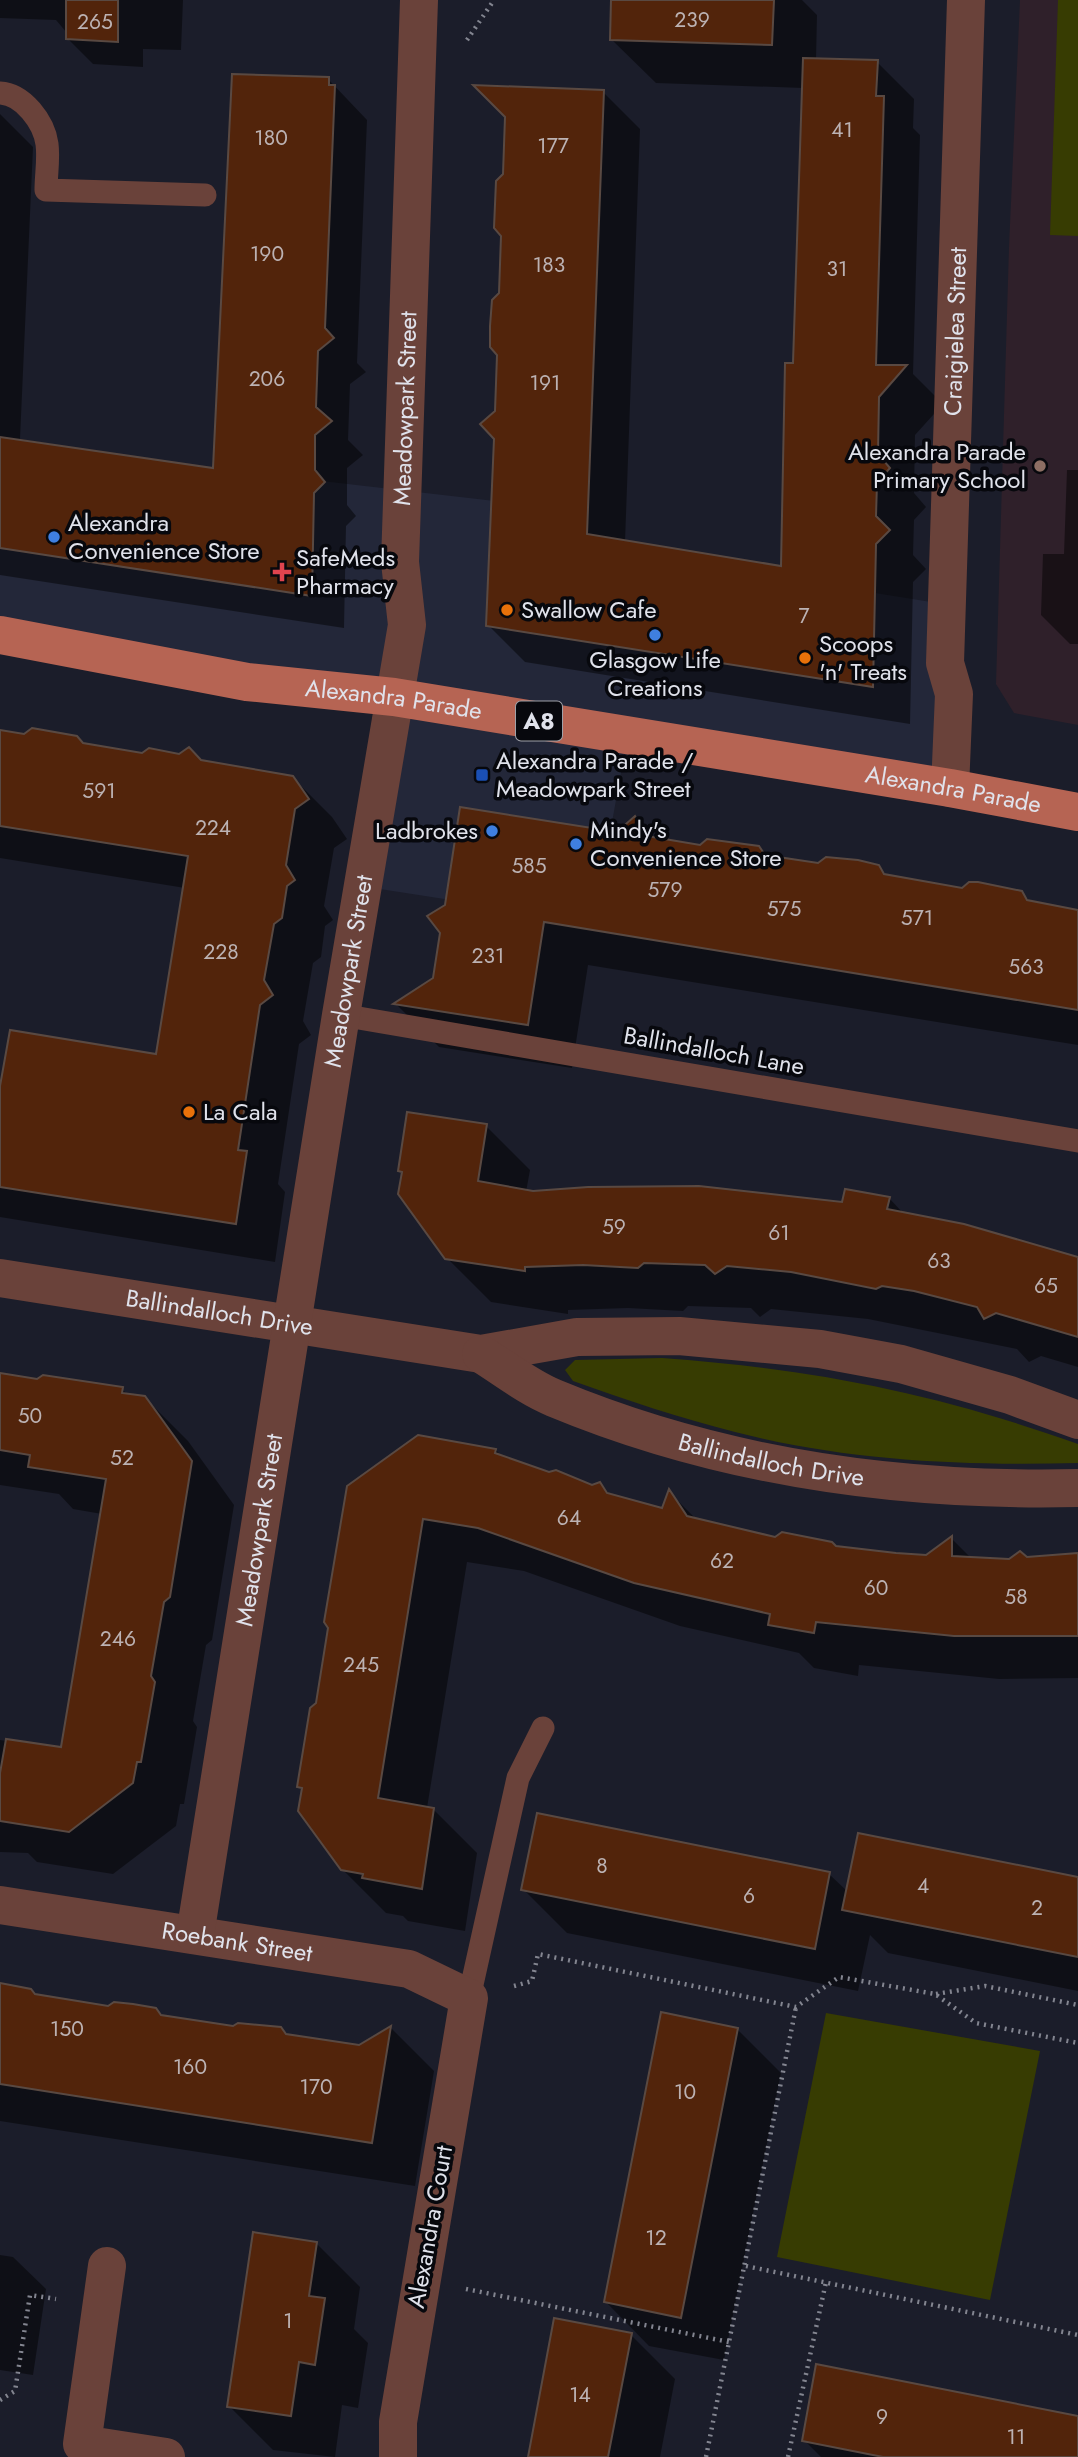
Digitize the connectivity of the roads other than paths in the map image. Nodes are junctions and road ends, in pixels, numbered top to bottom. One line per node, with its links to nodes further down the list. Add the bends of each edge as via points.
1 (418, 0): 6 (street, Meadowpark Street, via 400,562 407,625)
2 (966, 0): 7 (street, Craigielea Street, via 944,663 954,694)
3 (0, 93): 4 (lane, via 11,93 30,108 47,142 46,190)
4 (205, 195)
5 (0, 635): 6 (main road, Alexandra Parade / A8, via 247,682)
6 (394, 697): 7 (main road, Alexandra Parade / A8); 9 (street, Meadowpark Street)
7 (950, 788): 8 (main road, Alexandra Parade / A8)
8 (1078, 812)
9 (341, 1015): 10 (lane, Ballindalloch Lane); 12 (street, Meadowpark Street)
10 (1078, 1140)
11 (0, 1278): 12 (street, Ballindalloch Drive)
12 (293, 1325): 13 (street, Ballindalloch Drive); 18 (street, Meadowpark Street)
13 (481, 1354): 14 (street, Ballindalloch Drive, via 577,1337 679,1336 820,1349 901,1364); 15 (street, Ballindalloch Drive, via 552,1398 669,1438 783,1465 876,1482 998,1490)
14 (1078, 1420)
15 (1078, 1488)
16 (542, 1728): 19 (lane, via 518,1778)
17 (0, 1905): 18 (street, Roebank Street)
18 (195, 1935): 19 (street, Roebank Street, via 409,1969)
19 (469, 1998): 22 (street, Alexandra Court, via 398,2422)
20 (107, 2266): 21 (street, via 82,2444)
21 (166, 2457)
22 (398, 2457)

